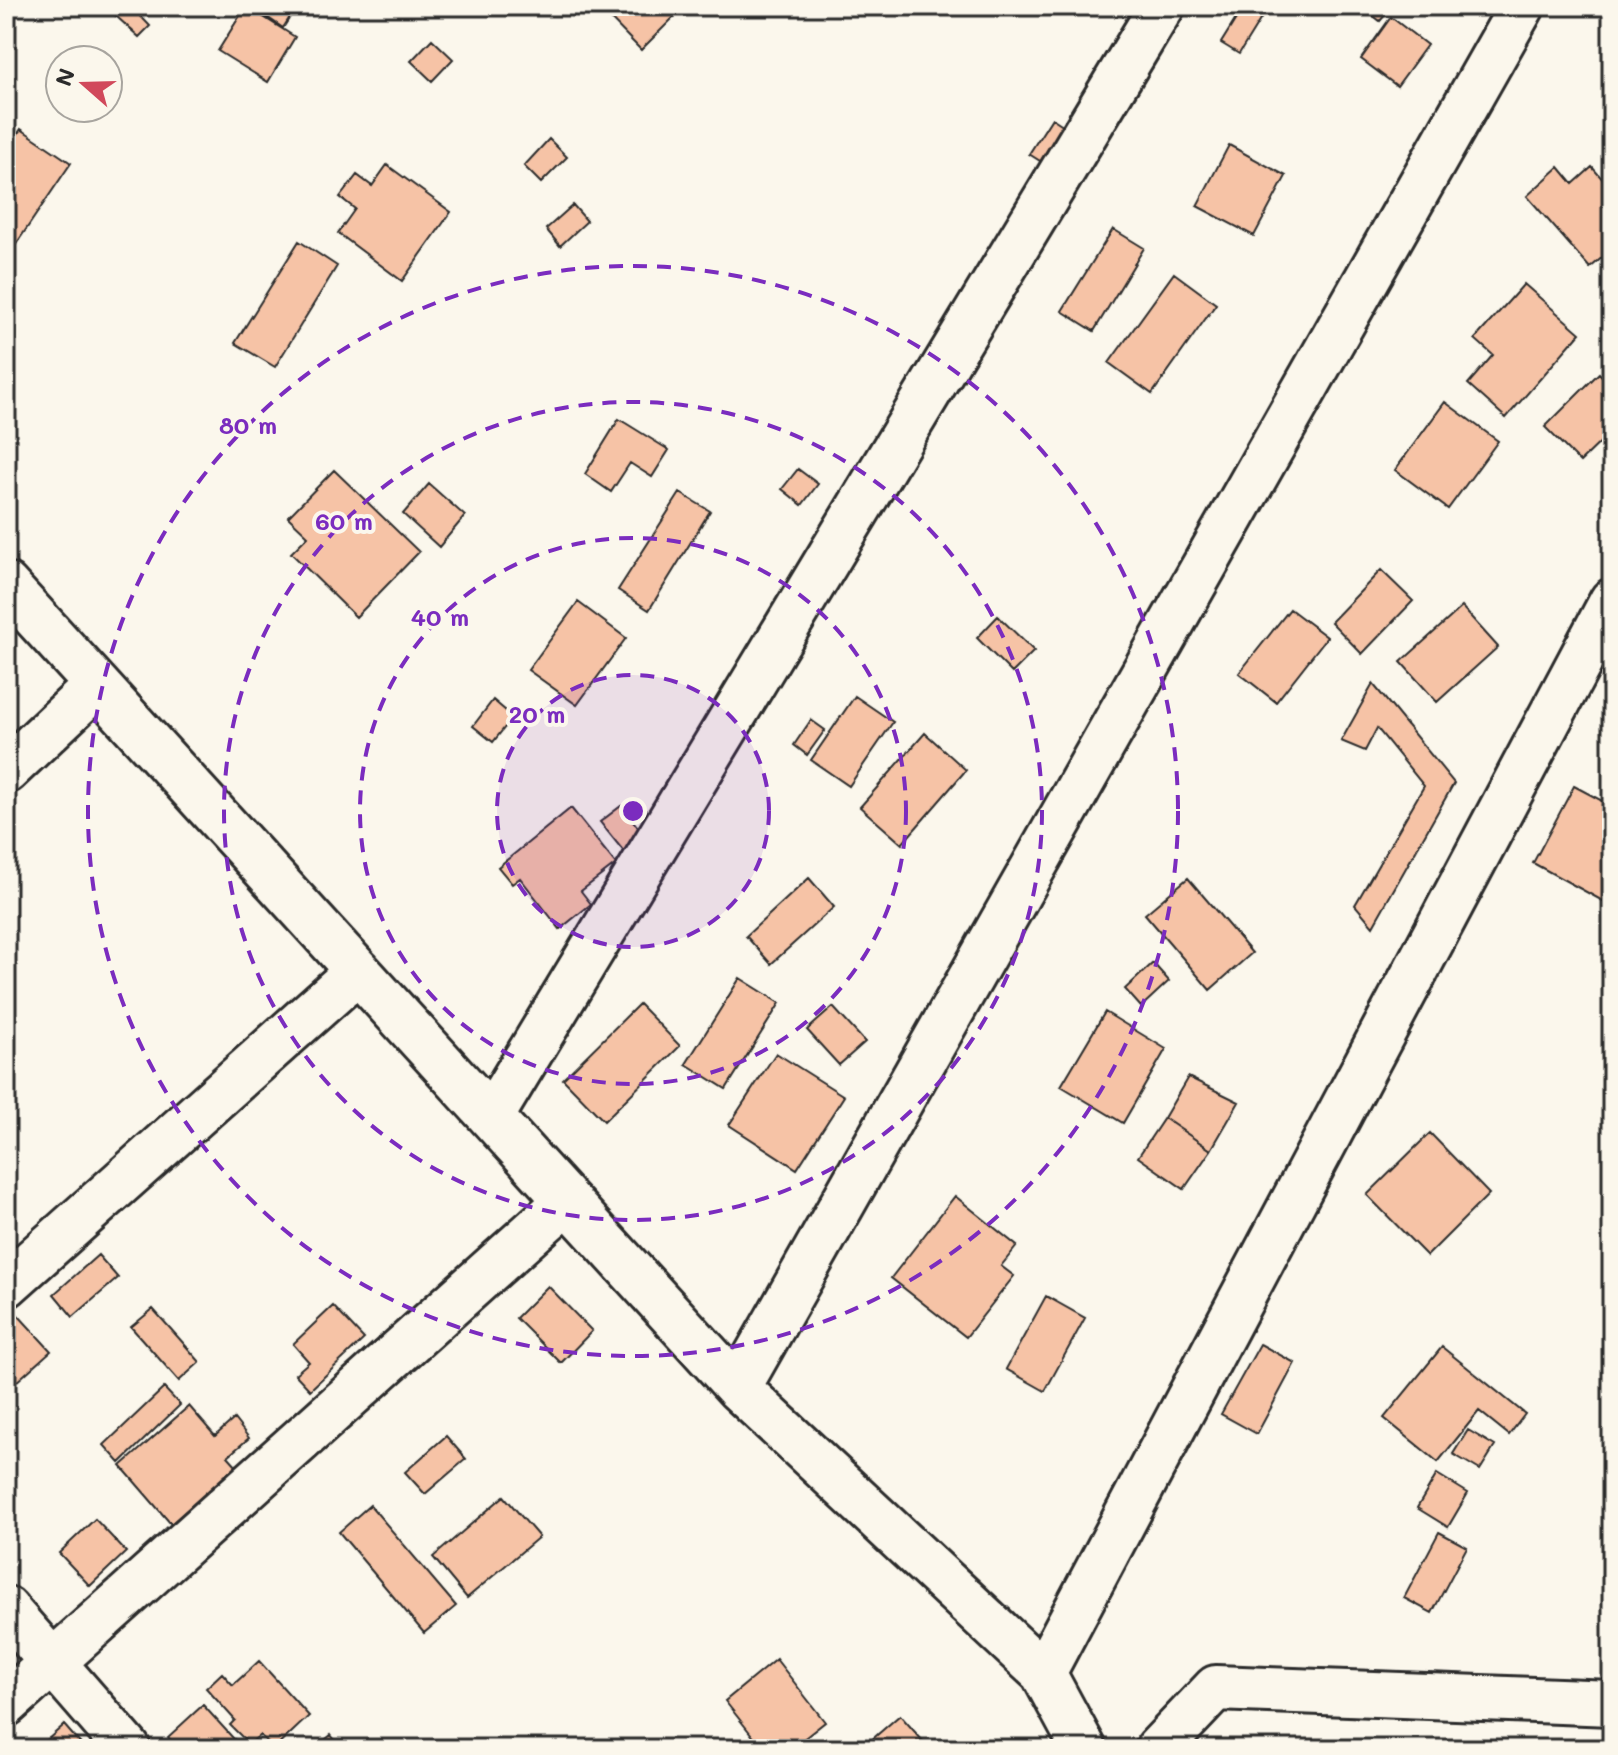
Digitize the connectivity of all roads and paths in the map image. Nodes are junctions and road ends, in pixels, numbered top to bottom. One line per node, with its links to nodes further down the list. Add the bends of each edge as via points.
1 (1162, 6): 8 (street)
2 (1522, 6): 11 (street)
3 (6, 585): 5 (street)
4 (1612, 601): 14 (street)
5 (97, 685): 6 (street); 7 (street)
6 (6, 771)
7 (358, 971): 8 (street); 10 (street)
8 (491, 1117): 9 (street)
9 (567, 1201): 11 (street); 13 (street)
10 (6, 1285)
11 (738, 1388): 14 (street)
12 (6, 1609): 13 (street)
13 (52, 1663): 16 (street); 17 (street)
14 (1043, 1673): 18 (street)
15 (1612, 1703): 19 (street, via 1216,1688)
16 (6, 1704)
17 (128, 1749)
18 (1084, 1749)
19 (1158, 1749)

